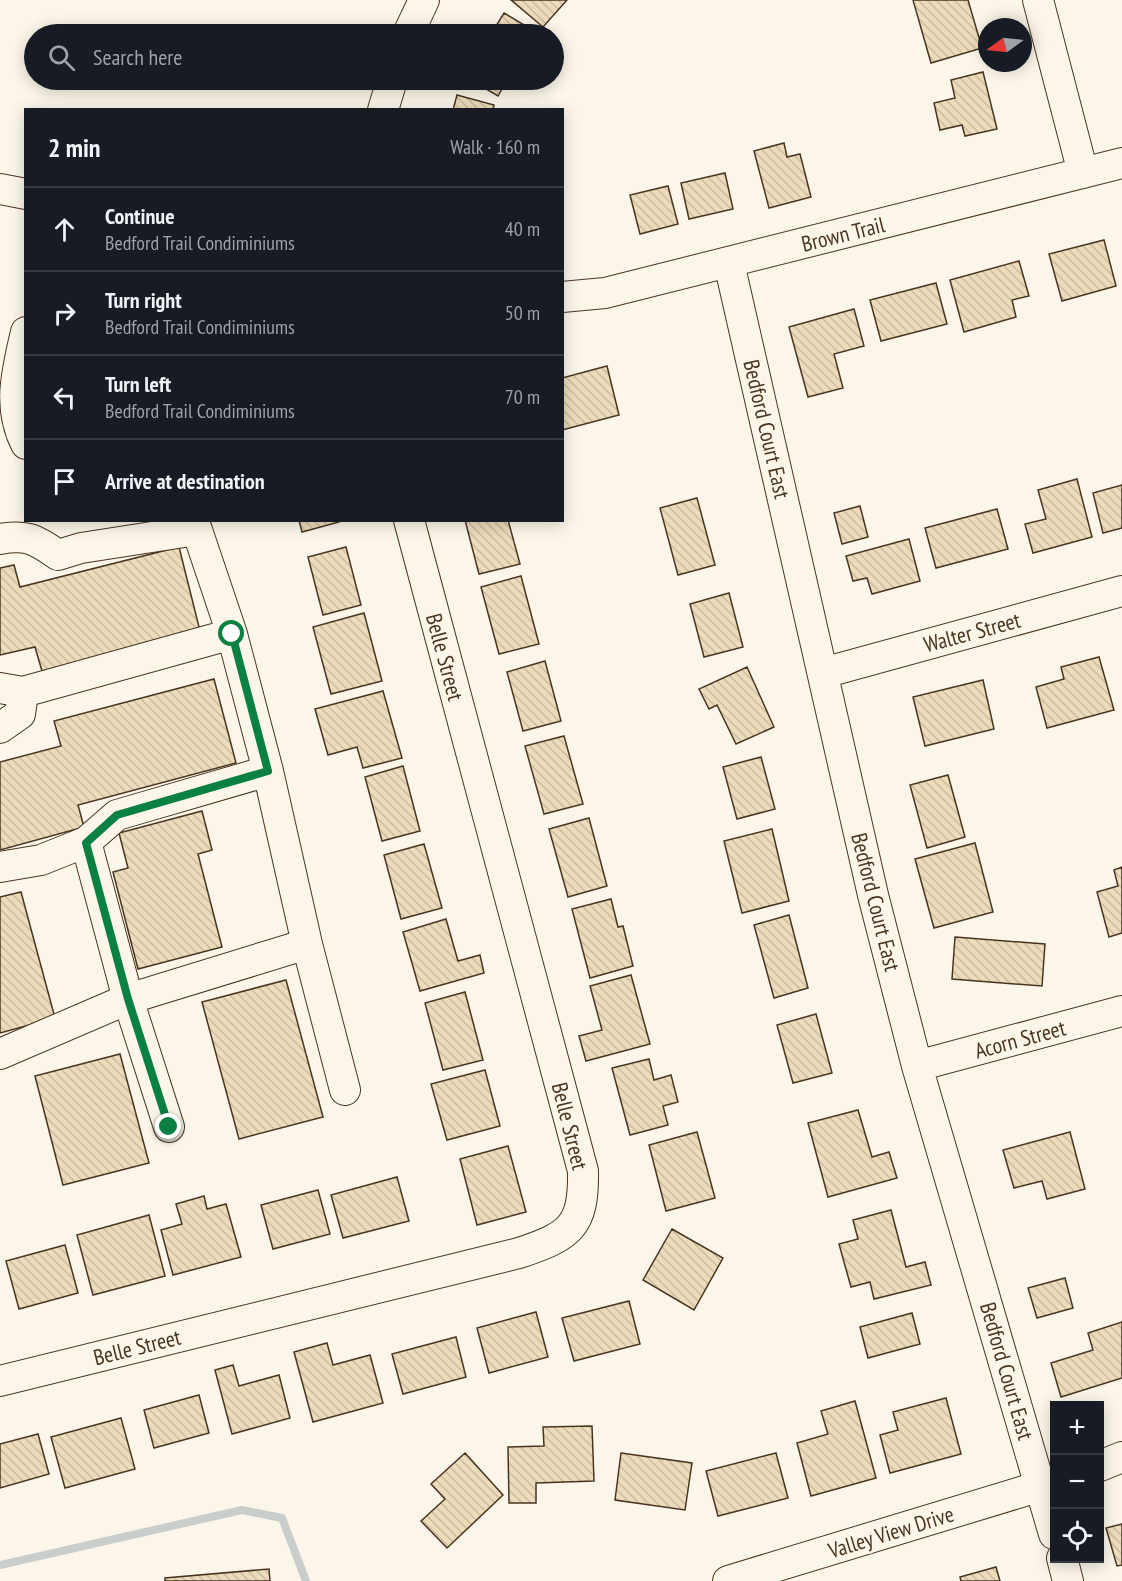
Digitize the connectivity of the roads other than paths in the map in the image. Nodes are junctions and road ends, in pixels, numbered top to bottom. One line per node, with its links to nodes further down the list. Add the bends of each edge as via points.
1 (424, 0): 3 (street)
2 (1038, 0): 7 (street)
3 (413, 24)
4 (389, 90): 5 (street)
5 (384, 108)
6 (1122, 163): 7 (street, Brown Trail)
7 (1083, 173): 10 (street, Brown Trail)
8 (0, 189): 9 (street)
9 (24, 194)
10 (729, 263): 11 (street, Brown Trail, via 605,294); 19 (street, Bedford Court East)
11 (564, 297)
12 (24, 343): 13 (street, via 13,404)
13 (24, 440)
14 (410, 522): 32 (street, Belle Street, via 583,1171 578,1218 552,1242 519,1253)
15 (184, 525): 16 (street, via 58,555 37,540 19,536); 18 (street)
16 (0, 539)
17 (1122, 591): 19 (street, Walter Street)
18 (232, 634): 20 (street); 22 (street)
19 (823, 673): 29 (street, Bedford Court East, via 873,895)
20 (12, 690): 21 (street, via 20,714)
21 (0, 728)
22 (268, 771): 23 (street, via 117,815); 25 (street)
23 (86, 843): 24 (street, via 41,860); 26 (street)
24 (0, 867)
25 (307, 944): 26 (street); 30 (street)
26 (128, 999): 28 (street); 31 (street)
27 (1122, 1011): 29 (street, Acorn Street)
28 (0, 1054)
29 (917, 1066): 35 (street, Bedford Court East)
30 (345, 1090)
31 (169, 1127)
32 (0, 1381)
33 (1122, 1458): 34 (street)
34 (1104, 1465)
35 (1048, 1485): 36 (street, Bedford Court East); 38 (street, Valley View Drive)
36 (1051, 1509)
37 (1063, 1563): 39 (street)
38 (728, 1581)
39 (1068, 1581)

